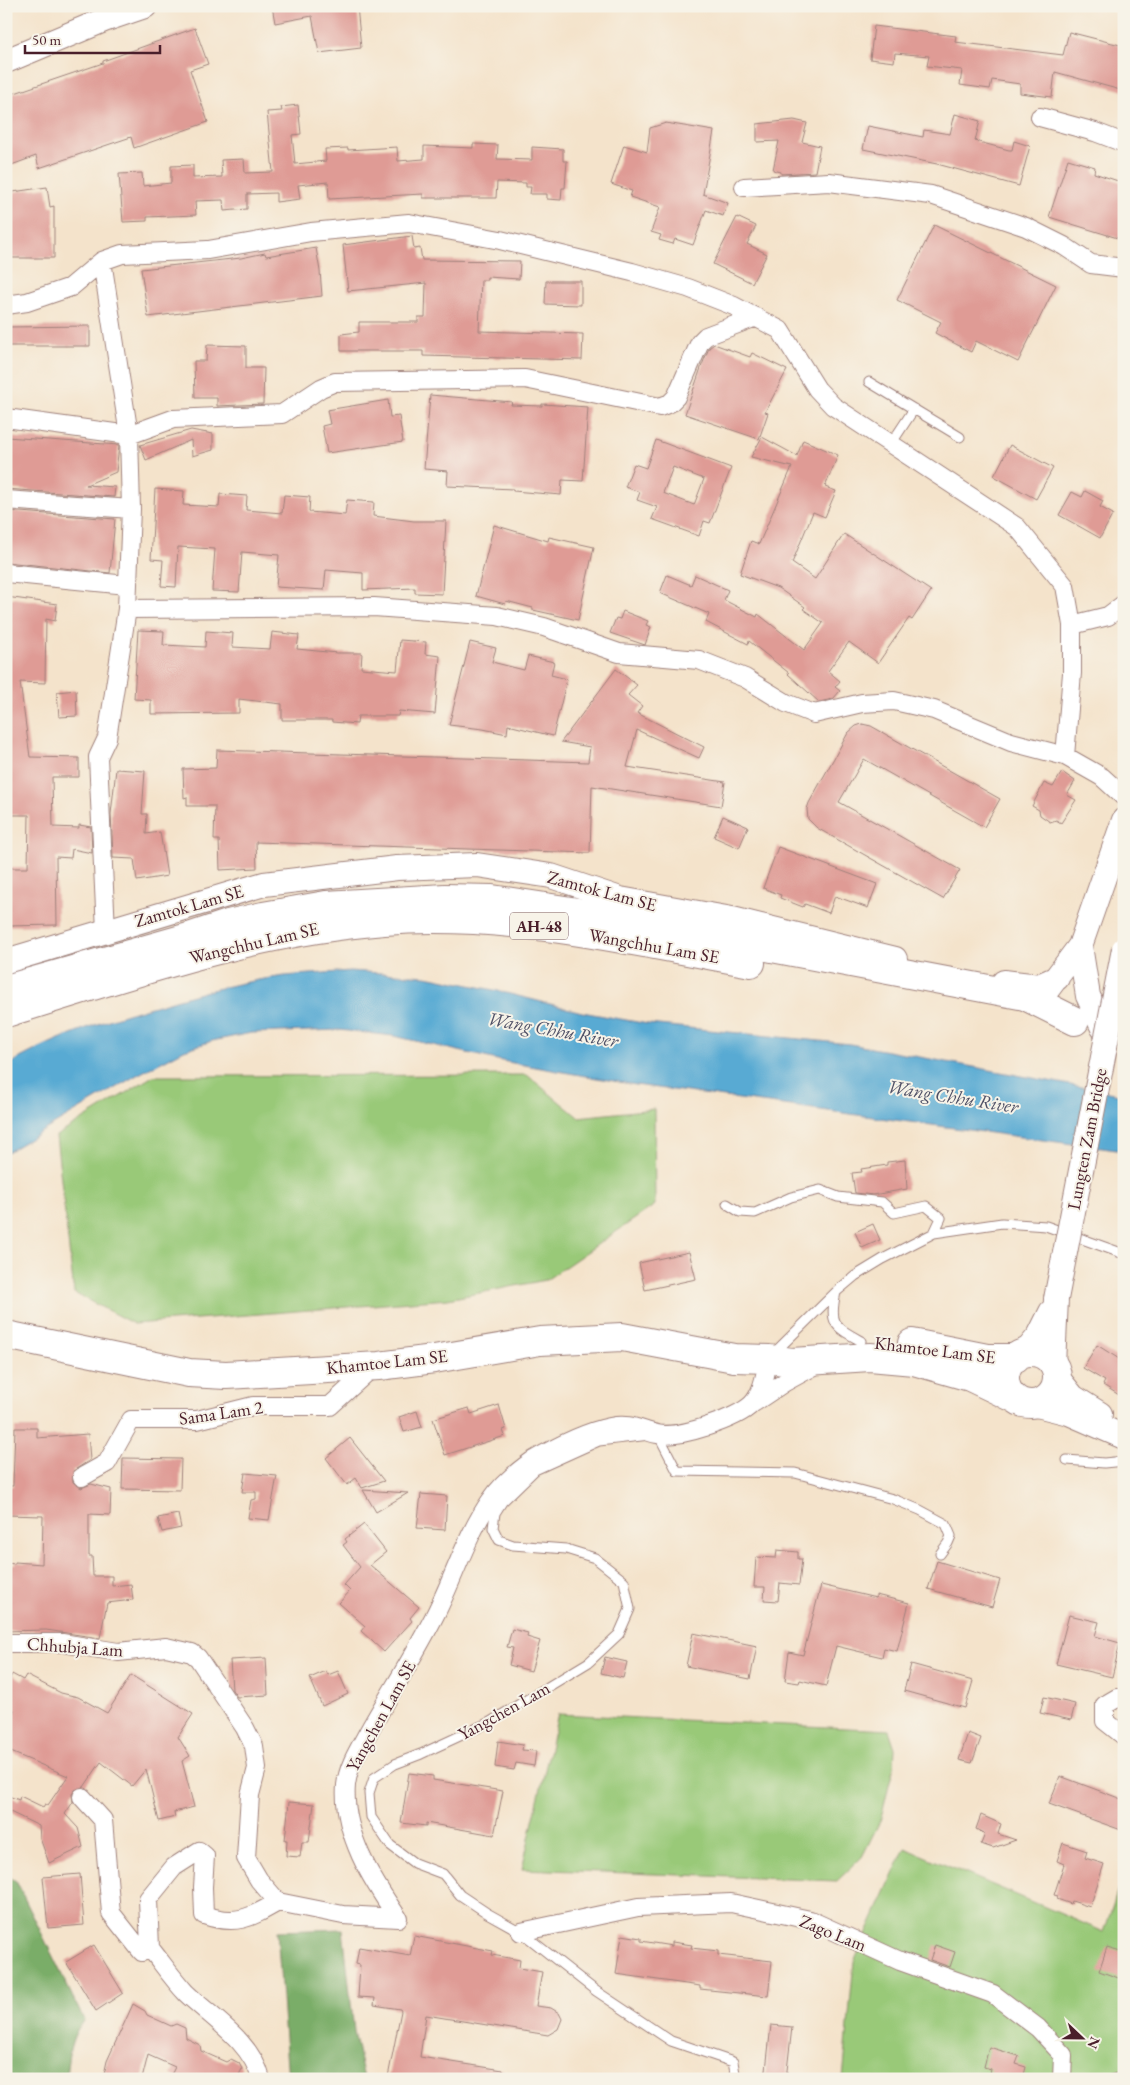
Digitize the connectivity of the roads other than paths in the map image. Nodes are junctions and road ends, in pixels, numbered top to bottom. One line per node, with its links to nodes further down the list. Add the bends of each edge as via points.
1 (145, 6): 2 (main road)
2 (102, 13): 3 (main road)
3 (6, 61)
4 (1040, 117): 5 (street, via 1095,132)
5 (1124, 144)
6 (744, 187): 8 (street, via 830,182 931,195 1026,227 1091,264)
7 (102, 261): 9 (street, via 71,287); 10 (street, via 122,254 208,250 312,232 409,223 500,240 632,272 688,288); 14 (street)
8 (1124, 268)
9 (6, 305)
10 (756, 317): 14 (street, via 706,336 700,342 676,398 660,407 524,379 335,382 282,414 172,419); 16 (street, via 780,330 817,389 832,406)
11 (869, 382): 12 (lane)
12 (914, 409): 15 (lane); 16 (lane)
13 (6, 418): 14 (street)
14 (129, 435): 18 (street)
15 (960, 437)
16 (891, 444): 23 (street, via 1017,527 1065,586)
17 (6, 500): 18 (street)
18 (131, 509): 20 (street)
19 (6, 573): 20 (street)
20 (127, 586): 22 (street)
21 (1124, 604): 23 (street, via 1108,616)
22 (127, 609): 24 (street, via 374,607 496,616 544,627 619,653 699,660 745,678 786,703 814,714 862,703 894,701 934,710 1011,742); 27 (street, via 107,738 98,757)
23 (1072, 625): 24 (street)
24 (1066, 756): 25 (street, via 1102,777)
25 (1124, 797)
26 (1124, 820): 28 (main road)
27 (106, 931): 30 (main road, Zamtok Lam SE); 31 (main road, Zamtok Lam SE, via 264,884 397,868 477,865 551,876 620,899 732,919 1001,982 1040,986)
28 (1080, 946): 31 (main road); 36 (main road, via 1088,996)
29 (1124, 949): 41 (main road, Lungten Zam Bridge, bridge)
30 (6, 961)
31 (1058, 978): 33 (main road, Wangchhu Lam SE, via 1044,993)
32 (6, 989): 33 (main road, Wangchhu Lam SE / AH-48, via 264,916 326,905 445,898 492,899 604,916)
33 (1025, 996): 35 (main road, Wangchhu Lam SE)
34 (6, 1013): 35 (main road, Wangchhu Lam SE / AH-48, via 265,938 328,926 386,920 439,920 542,926)
35 (1075, 1021): 36 (main road)
36 (1113, 1030)
37 (727, 1204): 38 (lane, via 740,1212 755,1214 791,1197 820,1190 838,1197 882,1202 894,1213 926,1206 941,1218)
38 (934, 1233): 39 (lane, via 1002,1223 1046,1226); 40 (lane, via 883,1259)
39 (1124, 1254)
40 (836, 1292): 43 (lane, via 832,1319 835,1326); 45 (lane)
41 (1056, 1299): 44 (main road, via 1034,1343); 48 (main road)
42 (6, 1335): 47 (main road, Khamtoe Lam SE, via 189,1373 226,1376)
43 (862, 1341): 44 (main road, Khamtoe Lam SE, via 918,1344 987,1358); 45 (main road, Khamtoe Lam SE, via 813,1342 794,1346)
44 (1020, 1355): 48 (main road, via 1041,1354); 49 (main road, via 1010,1363 1005,1377 1009,1392)
45 (768, 1359): 46 (main road, Khamtoe Lam SE, via 792,1362); 47 (main road, Khamtoe Lam SE, via 734,1358 630,1338 606,1337 540,1341); 50 (street, via 761,1389)
46 (825, 1360): 49 (main road, Khamtoe Lam SE, via 870,1357 914,1360 970,1377); 50 (street, Yangchen Lam)
47 (374, 1366): 56 (street, Sama Lam 2, via 330,1406 253,1406 197,1420 131,1420 108,1463)
48 (1054, 1370): 49 (main road, via 1053,1392 1041,1402); 51 (main road, via 1073,1397)
49 (1023, 1401): 53 (main road, Khamtoe Lam SE, via 1069,1413)
50 (752, 1404): 52 (street, Yangchen Lam, via 717,1424 677,1434)
51 (1124, 1427)
52 (658, 1434): 57 (lane, via 677,1471 794,1473 893,1499 920,1510 946,1524 951,1536); 62 (street, Yangchen Lam SE, via 627,1425 610,1427 550,1450 492,1497 480,1516 417,1651 382,1707 349,1770 346,1784 346,1804 353,1838 398,1918 343,1915); 63 (lane, Yangchen Lam, via 599,1441 535,1470 502,1502 495,1514 493,1528 499,1540 513,1545 566,1549 595,1558 624,1580 630,1609 619,1634 589,1662 490,1722 394,1764 374,1778 369,1793 371,1817 390,1845 414,1863 443,1874 460,1895)
53 (1124, 1438)
54 (1066, 1460): 55 (lane)
55 (1124, 1461)
56 (82, 1477)
57 (940, 1554)
58 (6, 1643): 62 (street, Chhubja Lam, via 62,1643 118,1652 166,1647 192,1653 198,1658 254,1746 257,1768 250,1795 246,1858)
59 (1124, 1699): 60 (street, via 1117,1698 1105,1705 1104,1721)
60 (1124, 1736)
61 (82, 1797): 64 (street, via 103,1820 111,1913 142,1952)
62 (278, 1902): 64 (street, via 250,1918 221,1920 204,1914 205,1856 199,1851 174,1867 148,1899)
63 (522, 1932): 67 (lane, Yangchen Lam, via 596,1991 671,2041 733,2062 735,2073); 68 (street, Zago Lam, via 638,1907 731,1903 810,1920 900,1961 993,1994 1038,2028 1063,2055)
64 (150, 1948): 66 (street, via 185,1992 234,2037 257,2065)
65 (1124, 2076): 69 (lane)
66 (261, 2079)
67 (732, 2079)
68 (1062, 2079)
69 (1114, 2079)

